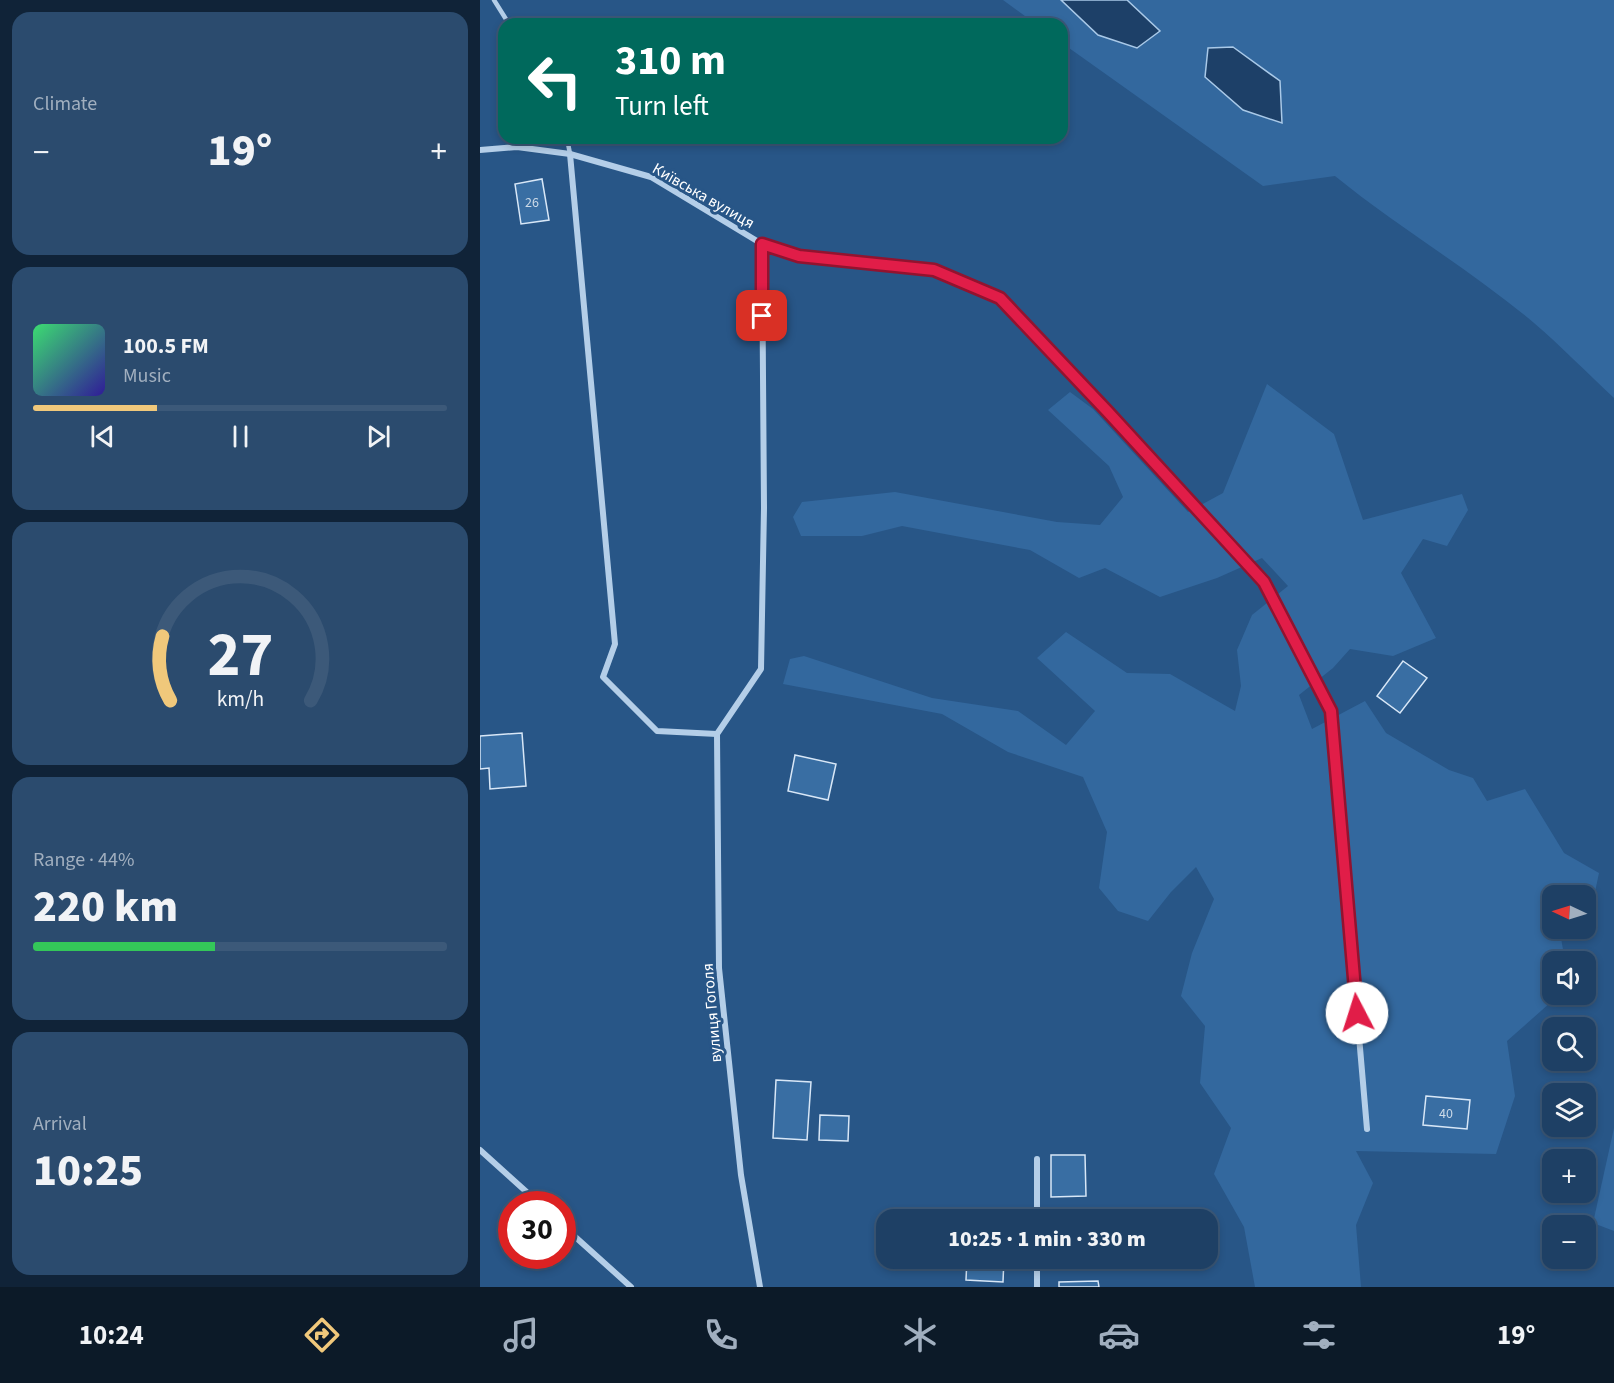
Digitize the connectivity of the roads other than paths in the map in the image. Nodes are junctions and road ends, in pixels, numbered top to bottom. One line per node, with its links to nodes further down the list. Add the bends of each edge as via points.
1 (494, 0): 2 (lane)
2 (505, 18)
3 (568, 144): 5 (lane)
4 (480, 150): 5 (street, Київська вулиця, via 517,147)
5 (570, 154): 6 (street, Київська вулиця, via 651,177); 7 (street, via 615,644 603,677 657,730)
6 (762, 244): 7 (street, via 762,669); 8 (street, Київська вулиця, via 799,256 934,270 1000,298 1264,582 1331,711)
7 (717, 734): 16 (street, вулиця Гоголя, via 719,968 741,1175)
8 (1367, 1129)
9 (480, 1150): 11 (street)
10 (1037, 1160): 12 (street)
11 (526, 1191)
12 (1037, 1209)
13 (576, 1238): 15 (street)
14 (1037, 1269): 17 (street)
15 (630, 1287)
16 (760, 1287)
17 (1036, 1287)

